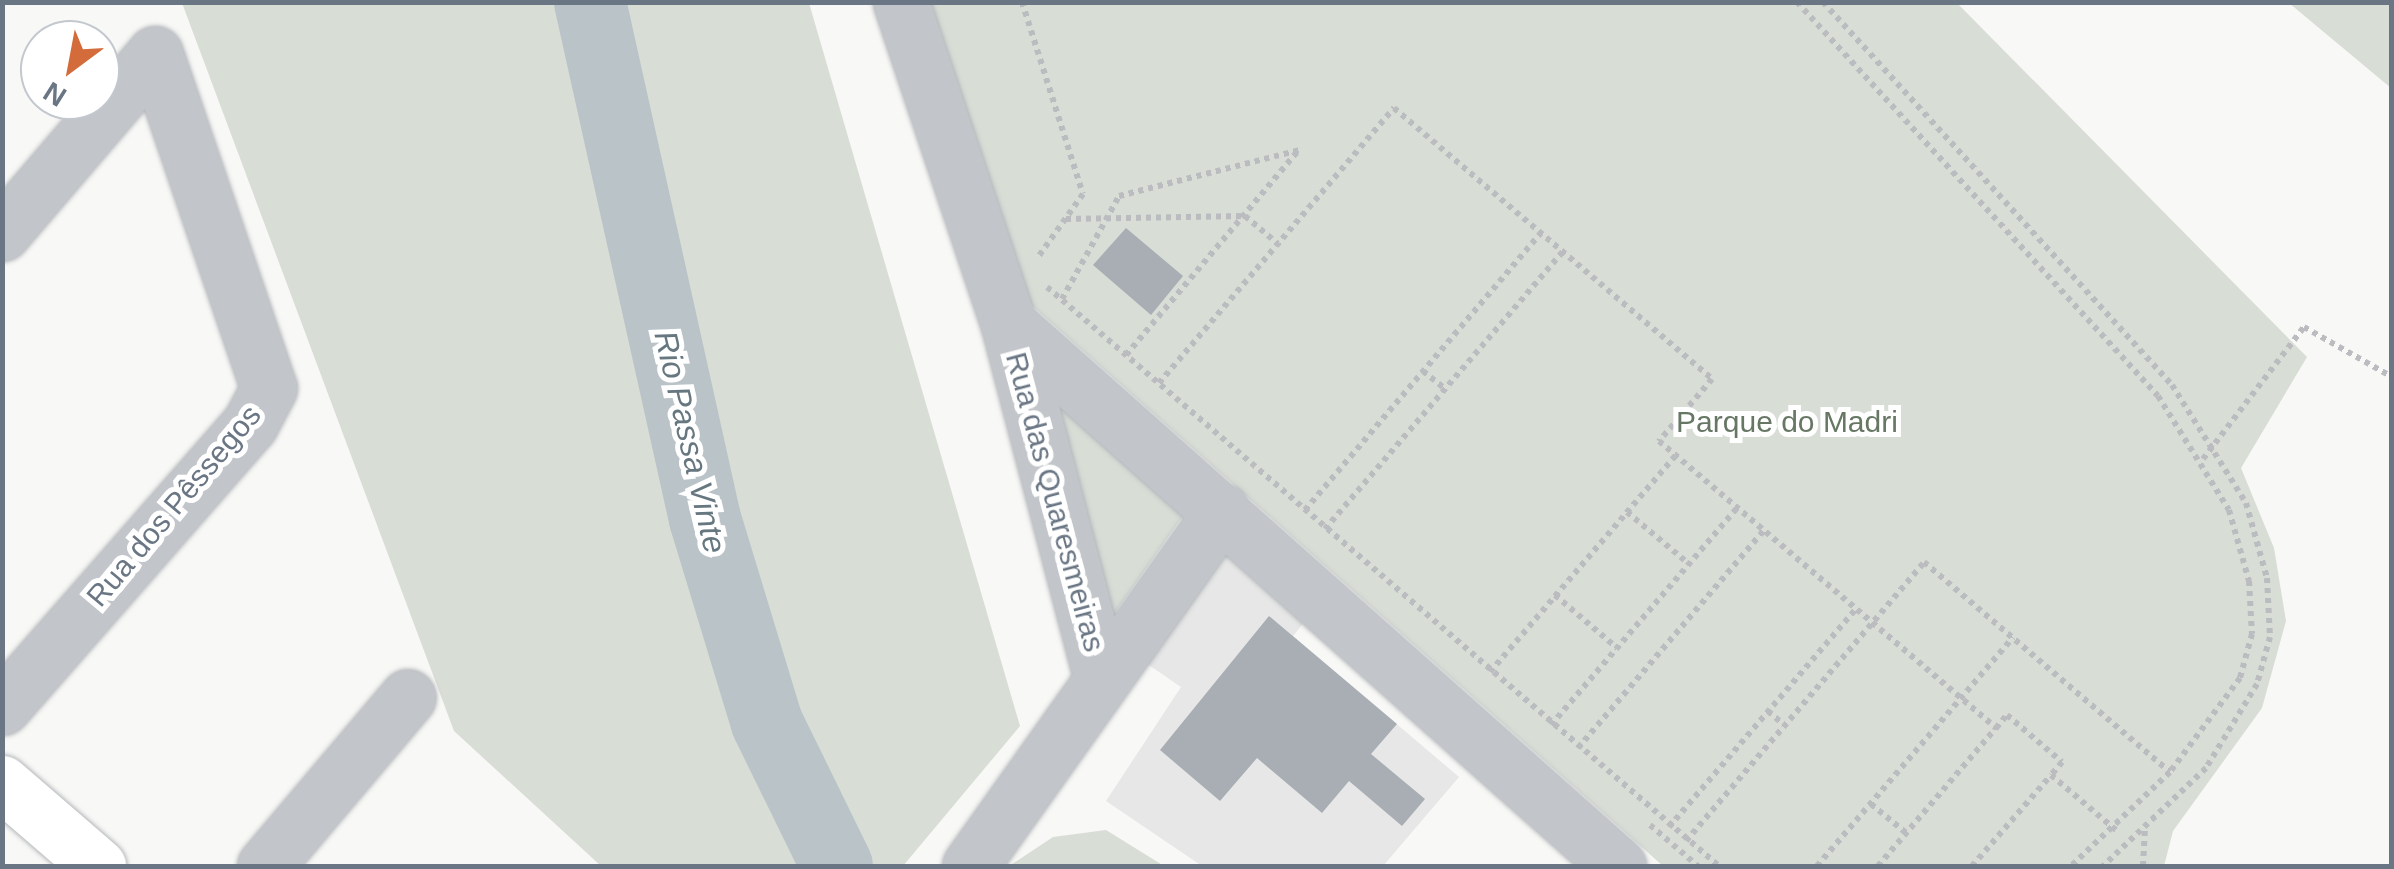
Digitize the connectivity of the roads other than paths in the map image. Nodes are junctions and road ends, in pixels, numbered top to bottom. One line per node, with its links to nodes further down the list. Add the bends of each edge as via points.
1 (901, 2): 3 (street, Rua das Quaresmeiras)
2 (2, 233): 7 (street, Rua dos Pêssegos, via 155,54 269,388 250,424)
3 (1018, 306): 4 (street); 5 (street, Rua das Quaresmeiras)
4 (1222, 512): 5 (street, Rua das Quaresmeiras); 12 (street)
5 (1102, 679): 11 (street, Rua das Quaresmeiras)
6 (408, 697): 10 (street)
7 (2, 708)
8 (2, 783): 9 (main road)
9 (98, 866)
10 (265, 866)
11 (970, 866)
12 (1618, 866)

